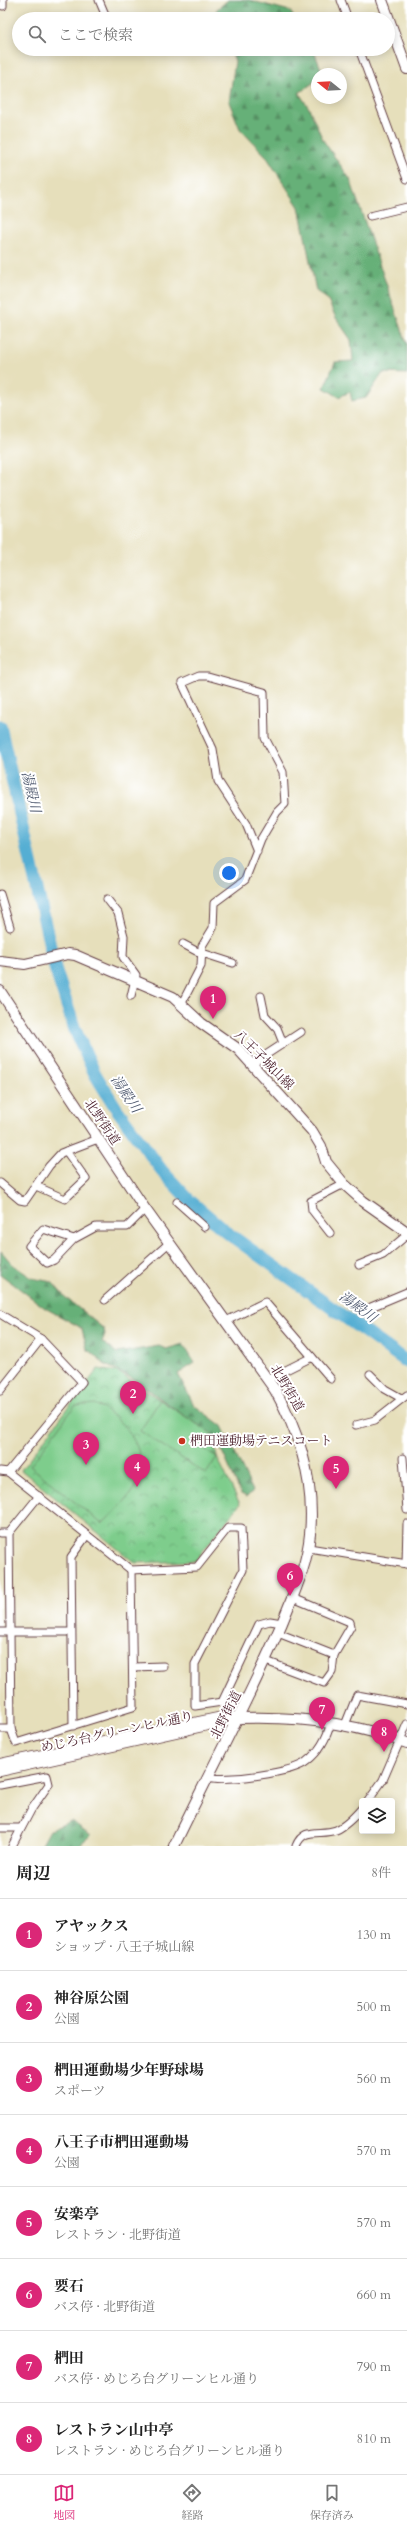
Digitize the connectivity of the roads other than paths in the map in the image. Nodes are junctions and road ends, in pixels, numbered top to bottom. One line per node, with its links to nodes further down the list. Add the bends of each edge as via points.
1 (99, 0): 4 (street)
2 (340, 0): 5 (street)
3 (382, 0): 6 (main road)
4 (104, 12)
5 (345, 12)
6 (386, 12)
7 (395, 36): 9 (main road)
8 (362, 56): 10 (street)
9 (407, 69)
10 (407, 179)
11 (407, 206): 12 (street)
12 (370, 216)
13 (257, 851): 13 (street, via 273,820 285,804 283,772 265,738 264,692 198,676 182,683 213,749 218,781 246,824); 18 (street, via 245,880 214,903 213,928)
14 (0, 894): 16 (street)
15 (107, 899): 21 (street, via 118,912 124,936 123,956 134,971)
16 (10, 927)
17 (183, 944): 18 (street)
18 (201, 952): 20 (street); 25 (street, via 198,976)
19 (0, 961): 21 (main road, 八王子城山線, via 20,964 65,955 80,956)
20 (233, 963)
21 (136, 979): 23 (street); 25 (main road, 八王子城山線)
22 (0, 991): 29 (main road, 北野街道)
23 (131, 996)
24 (260, 996): 27 (street, via 264,1016 277,1028)
25 (182, 1003): 28 (main road, 八王子城山線, via 201,1023 238,1048)
26 (302, 1032): 27 (street)
27 (283, 1043): 28 (street)
28 (252, 1064): 32 (main road, 八王子城山線, via 312,1131 321,1146 326,1162)
29 (98, 1139): 30 (street); 35 (main road, 北野街道)
30 (66, 1150): 33 (street, via 49,1166); 33 (street, via 86,1179 65,1199)
31 (0, 1183): 33 (street, via 20,1200 25,1201)
32 (344, 1184): 37 (street, via 311,1201 312,1210); 38 (main road, 八王子城山線, via 363,1201)
33 (36, 1186)
34 (177, 1202): 36 (street)
35 (145, 1209): 40 (street, via 127,1227 96,1227); 41 (main road, 北野街道)
36 (205, 1228)
37 (330, 1232)
38 (407, 1232)
39 (407, 1235): 42 (street, via 383,1255)
40 (74, 1239): 40 (street, via 54,1260 47,1263 30,1246 43,1229)
41 (169, 1243): 44 (street); 47 (main road, 北野街道)
42 (359, 1265)
43 (407, 1292): 45 (street)
44 (105, 1300)
45 (371, 1307)
46 (0, 1314): 48 (street)
47 (226, 1321): 49 (street, via 265,1302); 51 (main road, 北野街道)
48 (41, 1339): 53 (street); 58 (street, via 82,1382)
49 (312, 1357): 51 (street); 52 (street)
50 (370, 1374): 54 (street, via 385,1389)
51 (268, 1379): 65 (main road, 北野街道, via 289,1415 304,1456 311,1497)
52 (331, 1379)
53 (0, 1391)
54 (404, 1396): 55 (street, via 375,1420)
55 (356, 1425)
56 (402, 1458): 60 (street)
57 (0, 1471): 58 (street)
58 (8, 1472): 59 (street)
59 (39, 1496): 63 (street); 64 (street)
60 (407, 1510)
61 (407, 1524): 66 (street)
62 (0, 1533): 63 (street)
63 (9, 1533): 71 (street)
64 (87, 1535): 67 (street); 72 (street, via 71,1556)
65 (309, 1548): 66 (street); 68 (main road, 北野街道)
66 (406, 1564)
67 (131, 1570): 69 (street, via 197,1567 228,1528 241,1528 243,1570 195,1664 194,1706 222,1702 259,1624 270,1621); 76 (street)
68 (293, 1598): 69 (main road, 北野街道); 73 (street, via 350,1622 351,1626)
69 (280, 1628): 73 (street); 74 (main road, 北野街道)
70 (0, 1632): 71 (street)
71 (10, 1632): 72 (street); 84 (street)
72 (71, 1632): 82 (street)
73 (334, 1655): 74 (street, via 332,1672 324,1683)
74 (266, 1661): 78 (main road, 北野街道)
75 (163, 1666): 76 (street)
76 (133, 1667): 82 (street, via 133,1707)
77 (407, 1704): 81 (street, via 357,1695)
78 (239, 1718): 79 (main road, めじろ台グリーンヒル通り); 86 (main road, めじろ台グリーンヒル通り, via 227,1716 202,1720); 87 (main road, めじろ台グリーンヒル通り); 88 (main road, 北野街道)
79 (331, 1722): 81 (main road, めじろ台グリーンヒル通り); 88 (street, via 324,1742 306,1763 262,1775 215,1780)
80 (407, 1724): 85 (street)
81 (345, 1725): 85 (main road, めじろ台グリーンヒル通り)
82 (73, 1726): 84 (street, via 18,1744 14,1741)
83 (0, 1729): 84 (street)
84 (11, 1729)
85 (404, 1742): 90 (street)
86 (0, 1764)
87 (0, 1771)
88 (207, 1777): 95 (main road, 北野街道)
89 (0, 1785): 93 (street, via 47,1776 49,1784)
90 (370, 1798)
91 (359, 1811): 96 (street, via 337,1829 308,1832 298,1840)
92 (0, 1828): 93 (street)
93 (21, 1828): 94 (street)
94 (12, 1846)
95 (174, 1846)
96 (296, 1846)

